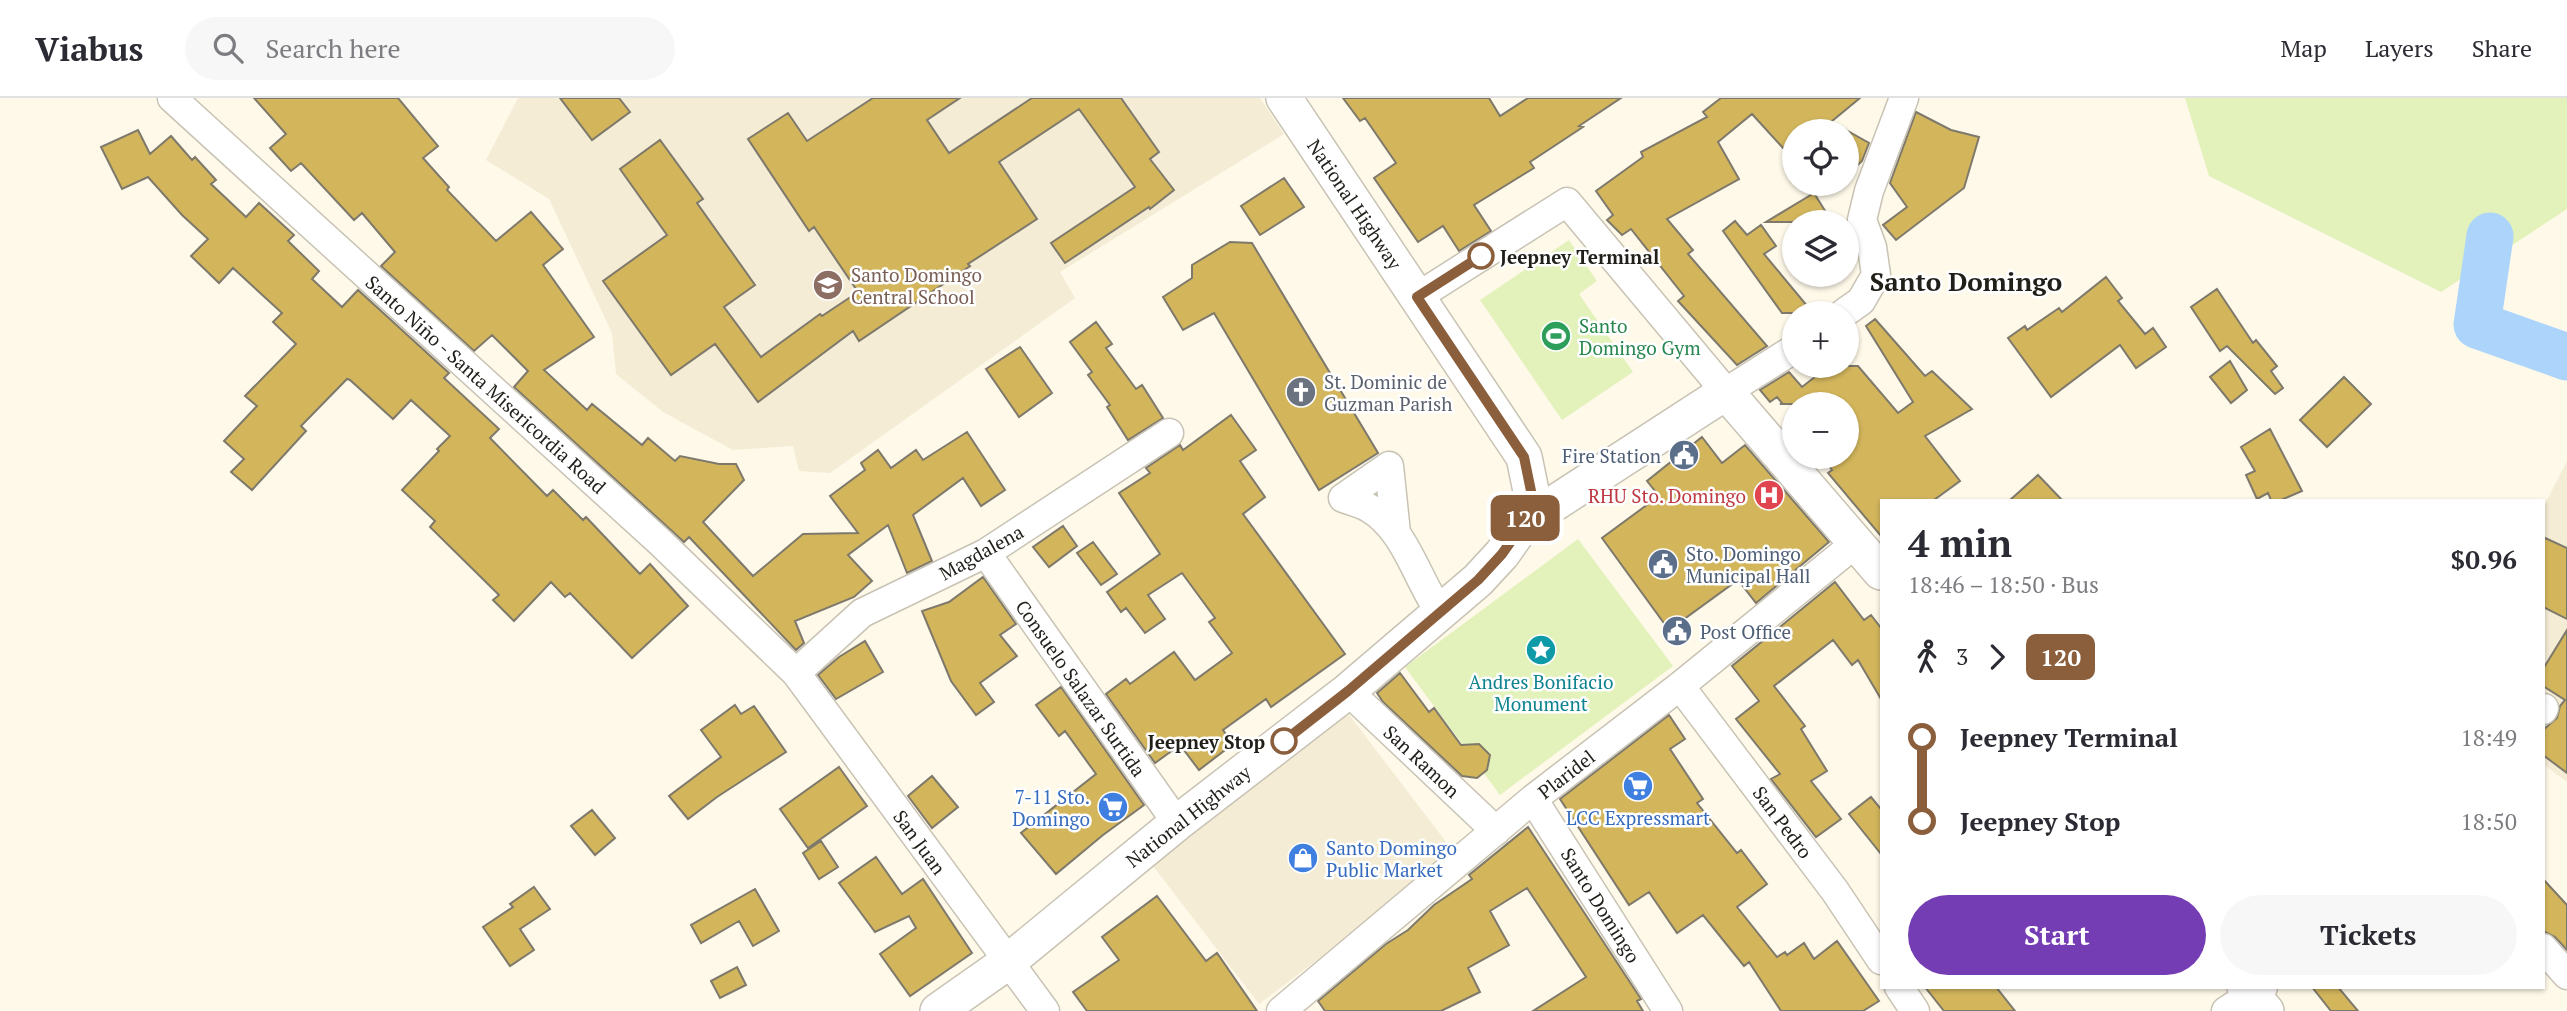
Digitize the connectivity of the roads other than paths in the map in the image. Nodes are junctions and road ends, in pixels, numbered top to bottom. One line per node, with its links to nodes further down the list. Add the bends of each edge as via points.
1 (173, 98): 15 (street, Santo Niño - Santa Misericordia Road, via 660,542)
2 (1284, 98): 4 (main road, National Highway)
3 (1903, 98): 5 (street, via 1862,220 1876,275)
4 (1417, 297): 7 (street, via 1567,202); 9 (main road, National Highway, via 1524,457 1531,491)
5 (1859, 302)
6 (1782, 357): 7 (street)
7 (1726, 392): 9 (main road); 11 (main road)
8 (1169, 433): 12 (street, Magdalena)
9 (1524, 523): 14 (main road, National Highway, via 1494,563)
10 (1396, 533): 14 (street)
11 (1856, 543): 13 (main road); 16 (street, Plaridel)
12 (985, 553): 15 (street, Magdalena, via 862,613); 19 (street, Consuelo Salazar Surtida)
13 (1880, 571)
14 (1440, 612): 17 (main road, National Highway)
15 (796, 673): 23 (street, San Juan)
16 (1680, 686): 18 (street, Plaridel); 22 (street, San Pedro, via 1835,891)
17 (1348, 691): 19 (main road, National Highway); 20 (street, San Ramon)
18 (1533, 799): 20 (street, Plaridel); 29 (street, Santo Domingo)
19 (1177, 823): 23 (main road, National Highway)
20 (1496, 831): 26 (street, Plaridel)
21 (2545, 950): 24 (street)
22 (1880, 958)
23 (1009, 961): 27 (main road, National Highway); 28 (street, San Juan)
24 (2567, 975)
25 (1900, 989): 30 (street)
26 (1295, 1007)
27 (938, 1011)
28 (1045, 1011)
29 (1668, 1011)
30 (1915, 1011)

